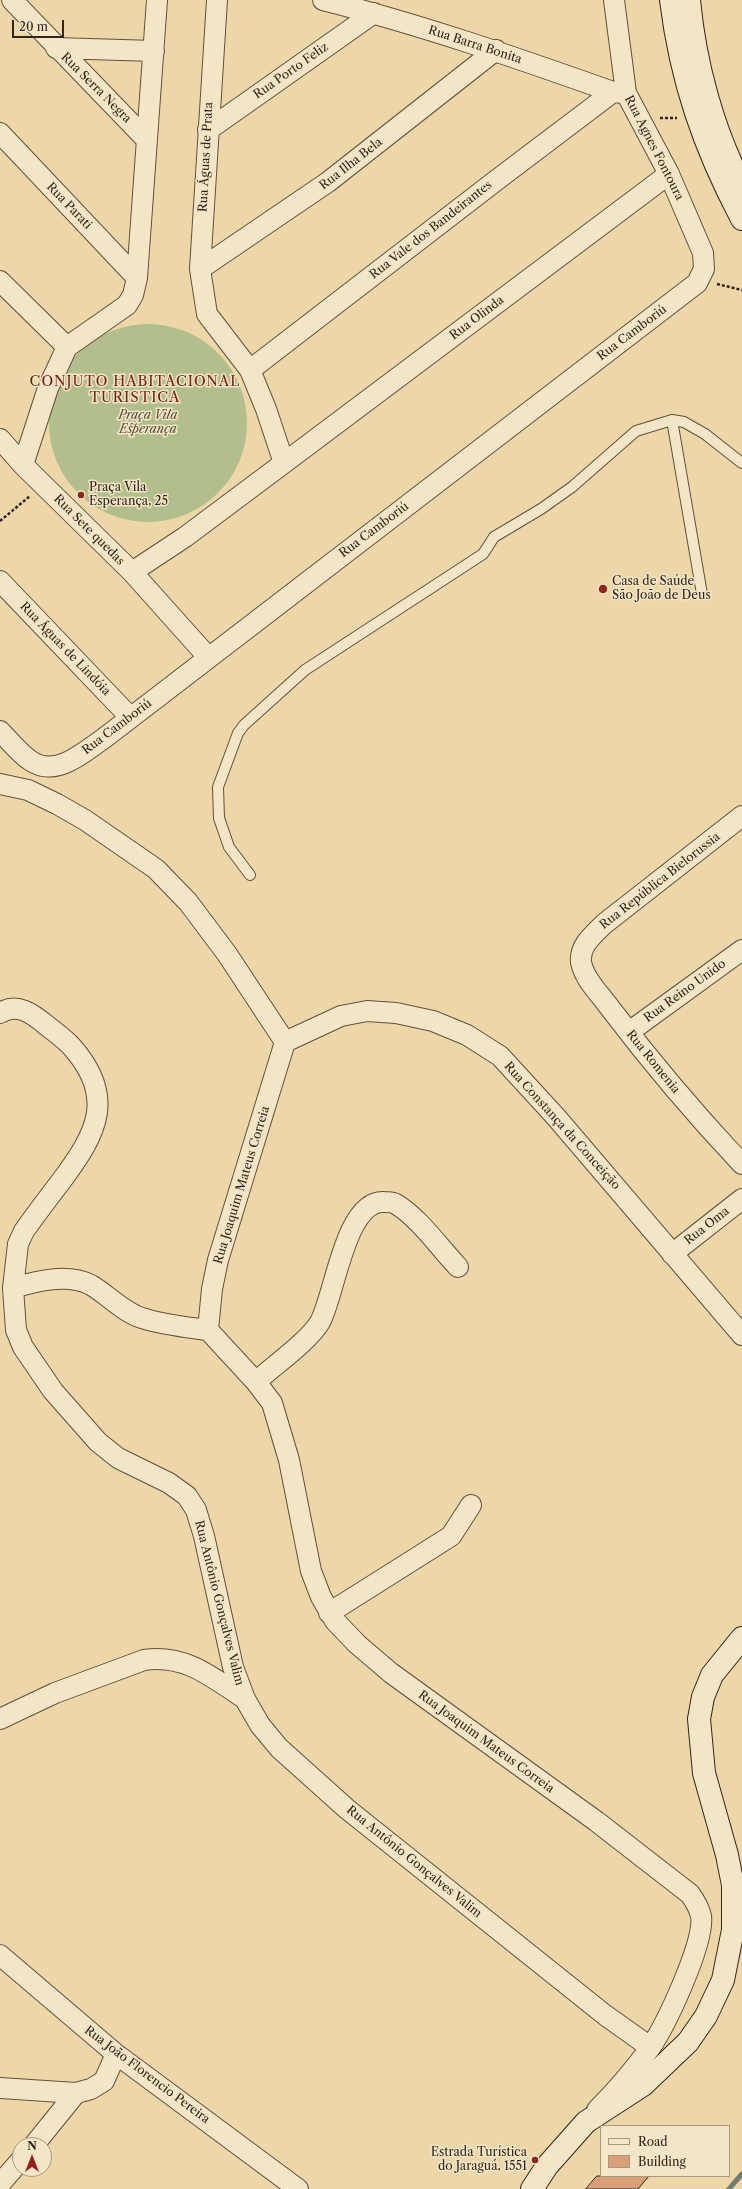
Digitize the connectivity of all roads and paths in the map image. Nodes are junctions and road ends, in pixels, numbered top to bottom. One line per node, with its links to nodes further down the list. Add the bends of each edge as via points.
1 (12, 0): 9 (street, Rua Serra Negra)
2 (156, 0): 11 (street)
3 (217, 0): 15 (street, Rua Águas de Prata)
4 (323, 0): 8 (street, Rua Barra Bonita)
5 (614, 0): 12 (street, Rua Agnes Fontoura)
6 (671, 0): 14 (main road, via 675,34)
7 (689, 0): 19 (main road, via 700,67 714,117 728,160)
8 (374, 13): 10 (street, Rua Barra Bonita); 15 (street, Rua Porto Feliz)
9 (56, 48): 11 (street); 17 (street, Rua Serra Negra)
10 (496, 50): 12 (street, Rua Barra Bonita); 21 (street, Rua Ilha Bela, via 328,182)
11 (154, 51): 17 (street)
12 (620, 93): 13 (street, Rua Agnes Fontoura); 27 (street, Rua Vale dos Bandeirantes, via 498,179)
13 (639, 118): 14 (path); 18 (street, Rua Agnes Fontoura)
14 (697, 118): 20 (main road, via 707,147)
15 (208, 130): 21 (street, Rua Águas de Prata)
16 (0, 134): 23 (street, Rua Parati)
17 (147, 140): 23 (street)
18 (669, 174): 22 (street, Rua Agnes Fontoura, via 703,253); 30 (street, Rua Olinda)
19 (742, 186)
20 (742, 220)
21 (200, 269): 27 (street, Rua Águas de Prata, via 207,314)
22 (701, 275): 25 (path); 38 (street, Rua Camboriú)
23 (137, 278): 26 (street, via 133,295 126,305)
24 (0, 281): 26 (street)
25 (742, 290)
26 (67, 347): 32 (street, via 48,388)
27 (250, 370): 30 (street)
28 (672, 420): 31 (lane, via 684,422 705,434); 37 (lane); 43 (lane, via 636,431 572,487 494,537 482,554 304,670 244,725 238,733 218,787 219,818 229,847)
29 (0, 439): 32 (street)
30 (284, 463): 35 (street, Rua Sete quedas, via 185,537)
31 (742, 463)
32 (23, 465): 33 (street, Rua Sete quedas)
33 (44, 484): 34 (path); 35 (street, Rua Sete quedas)
34 (0, 521)
35 (132, 572): 38 (street)
36 (0, 580): 39 (street, Rua Águas de Lindóia)
37 (702, 594)
38 (208, 657): 39 (street, Rua Camboriú)
39 (130, 717): 40 (street, Rua Camboriú, via 103,739 60,766 32,762)
40 (0, 731)
41 (0, 784): 48 (street, via 28,790 57,804 156,869 188,902 227,954)
42 (742, 816): 44 (street, Rua República Bielorussia, via 604,924 588,939)
43 (250, 874)
44 (582, 949): 47 (street, Rua Romenia, via 581,961 585,974)
45 (742, 950): 47 (street, Rua Reino Unido)
46 (0, 1013): 53 (street, Rua Antônio Gonçalves Valim, via 13,1009 22,1010 38,1018 72,1047 91,1074 98,1094 98,1111 83,1152 24,1231 18,1244)
47 (629, 1032): 49 (street, Rua Romenia, via 689,1107)
48 (285, 1042): 51 (street, Rua Constança da Conceição, via 341,1016 367,1011 396,1013 433,1021 468,1035 505,1062 556,1117); 54 (street, Rua Joaquim Mateus Correia, via 218,1260)
49 (742, 1164)
50 (742, 1199): 51 (street, Rua Oma)
51 (672, 1254): 55 (street, Rua Constança da Conceição)
52 (458, 1267): 56 (street, via 408,1213 395,1203 374,1203 365,1209 347,1238 320,1323)
53 (13, 1288): 54 (street, via 43,1280 69,1280 90,1285 141,1318); 60 (street, Rua Antônio Gonçalves Valim, via 16,1330 23,1348 53,1391 98,1442 118,1458 169,1483 187,1496 196,1510 233,1668)
54 (208, 1330): 56 (street, Rua Joaquim Mateus Correia)
55 (742, 1335)
56 (256, 1382): 58 (street, Rua Joaquim Mateus Correia, via 272,1403 280,1425 311,1571)
57 (471, 1505): 58 (street, via 451,1536)
58 (329, 1613): 64 (street, Rua Joaquim Mateus Correia, via 357,1644 391,1673 596,1821 690,1894 700,1911 701,1934 695,1956)
59 (742, 1638): 62 (main road, via 712,1675 703,1697 700,1719 704,1773 727,1855)
60 (245, 1699): 61 (street, via 199,1669 159,1658 144,1660 55,1693); 64 (street, Rua Antônio Gonçalves Valim, via 260,1725 279,1748 347,1809 605,2015)
61 (0, 1719)
62 (738, 1928): 66 (main road, via 723,1980 706,2016 688,2042)
63 (0, 1955): 65 (street, Rua João Florencio Pereira)
64 (650, 2047): 66 (street); 69 (street, Rua Joaquim Mateus Correia)
65 (116, 2054): 68 (street, via 104,2081 91,2089); 73 (street, Rua João Florencio Pereira)
66 (643, 2085): 69 (main road)
67 (0, 2088): 68 (street)
68 (76, 2093): 70 (street)
69 (586, 2122): 74 (main road, via 547,2166)
70 (40, 2137)
71 (12, 2170): 72 (street)
72 (0, 2184)
73 (298, 2189)
74 (532, 2189)

